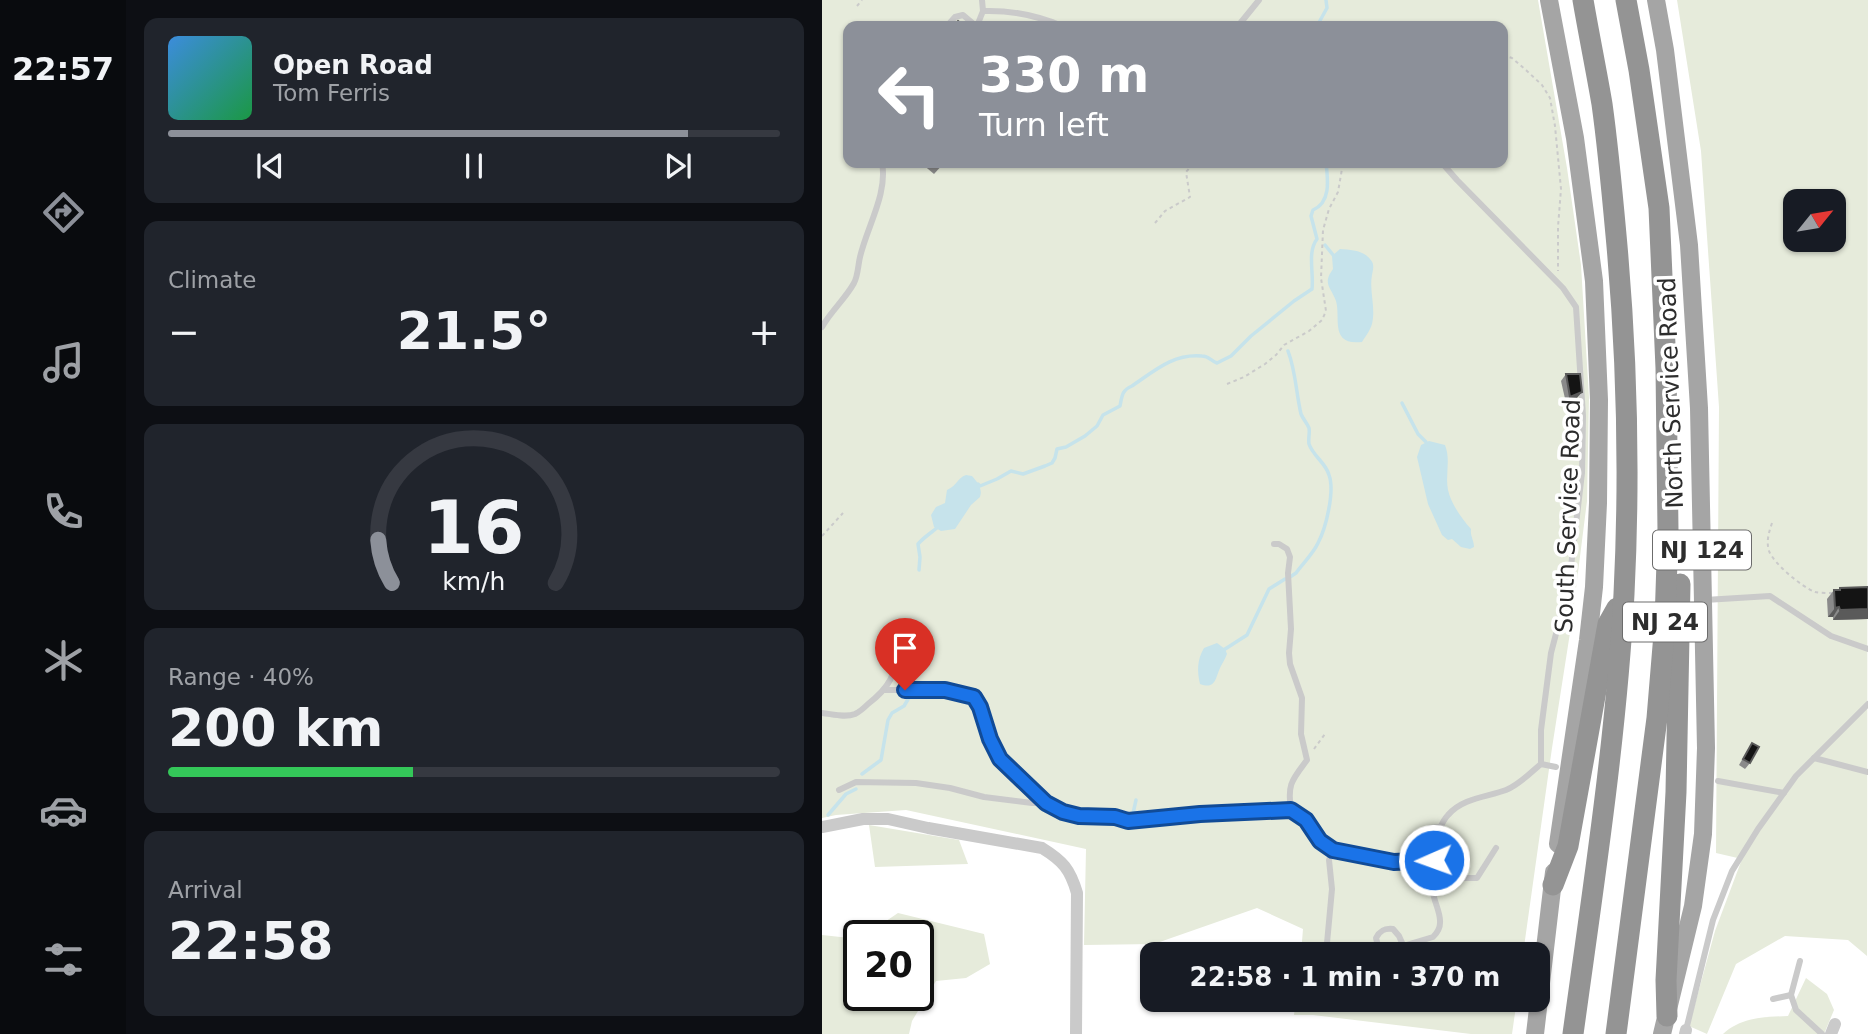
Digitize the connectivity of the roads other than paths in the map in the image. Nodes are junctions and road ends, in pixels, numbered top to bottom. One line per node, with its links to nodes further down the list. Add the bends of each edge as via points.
1 (981, 0): 7 (lane)
2 (1259, 0): 12 (lane)
3 (1549, 0): 40 (main road, South Service Road, via 1575,138 1592,268 1599,400 1594,587)
4 (1626, 0): 16 (highway, NJ 24, via 1659,208)
5 (1656, 0): 19 (main road, North Service Road / NJ 124, via 1689,245 1699,408)
6 (1583, 4): 18 (highway, NJ 24, via 1602,105 1621,287 1626,430)
7 (984, 11): 10 (lane); 11 (lane, via 1005,10)
8 (951, 21): 9 (lane, via 963,15)
9 (971, 21)
10 (979, 21)
11 (1049, 21)
12 (1242, 21)
13 (883, 168): 15 (lane, via 882,189 854,284)
14 (1446, 168): 26 (lane, via 1576,307 1582,473 1570,575 1551,653)
15 (822, 327)
16 (1666, 368): 48 (highway, via 1680,545); 53 (highway, NJ 24, via 1665,622)
17 (1274, 544): 33 (lane, via 1287,549 1290,557 1289,653 1302,698 1301,734 1307,758 1292,780)
18 (1624, 593): 40 (highway, via 1608,624 1568,846); 52 (highway, NJ 24, via 1608,780)
19 (1703, 600): 21 (lane, via 1770,596 1831,636); 48 (main road, North Service Road / NJ 124, via 1703,834)
20 (899, 648): 22 (lane, via 893,678)
21 (1867, 649)
22 (885, 690): 24 (lane, via 855,714); 32 (lane, via 945,690 974,697 1000,759)
23 (1867, 704): 25 (lane)
24 (822, 713)
25 (1814, 758): 28 (lane); 31 (lane)
26 (1541, 764): 27 (lane); 35 (lane, via 1509,789 1457,806)
27 (1556, 767)
28 (1867, 772)
29 (1718, 781): 31 (lane)
30 (839, 790): 32 (lane, via 856,782 916,783)
31 (1784, 793): 49 (lane, via 1732,871 1713,920)
32 (1046, 803): 33 (lane, via 1079,816 1128,821)
33 (1291, 810): 37 (lane)
34 (822, 827): 50 (street, via 888,819 1042,848 1058,858 1072,876 1077,893)
35 (1440, 827): 38 (lane, via 1420,831 1414,838); 39 (lane)
36 (1496, 848): 39 (lane, via 1477,878 1454,878)
37 (1333, 850): 38 (lane, via 1394,862); 41 (lane)
38 (1422, 860): 39 (lane)
39 (1434, 860): 44 (lane, via 1431,873 1439,931)
40 (1553, 885): 51 (main road, South Service Road)
41 (1327, 942)
42 (1377, 942): 43 (lane, via 1386,928 1393,929)
43 (1402, 942)
44 (1414, 942)
45 (1800, 961): 46 (lane)
46 (1791, 995): 47 (lane); 54 (lane, via 1796,1010)
47 (1773, 999)
48 (1665, 1025)
49 (1685, 1032)
50 (1076, 1034)
51 (1535, 1034)
52 (1573, 1034)
53 (1616, 1034)
54 (1822, 1034)

